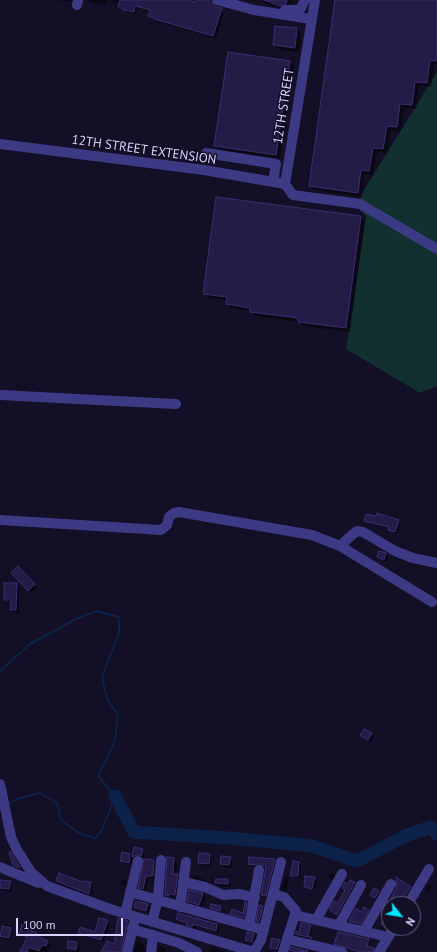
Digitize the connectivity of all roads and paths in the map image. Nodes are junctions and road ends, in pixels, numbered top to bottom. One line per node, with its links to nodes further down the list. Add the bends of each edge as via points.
1 (217, 0): 4 (street)
2 (305, 0): 4 (street, via 297,10 254,5)
3 (315, 0): 5 (street, 12TH STREET)
4 (247, 7): 5 (street)
5 (311, 19): 9 (street, 12TH STREET)
6 (0, 144): 8 (street, 12TH STREET EXTENSION, via 204,170)
7 (206, 153): 8 (street, via 276,164)
8 (273, 182): 9 (street, 12TH STREET EXTENSION)
9 (285, 184): 10 (street, via 293,195 360,204)
10 (437, 249)
11 (0, 395): 12 (street)
12 (176, 404)
13 (0, 520): 14 (street, via 161,530 165,528 169,517 179,512 312,535)
14 (340, 546): 15 (street, via 357,531 363,532 395,551); 16 (street)
15 (437, 563)
16 (432, 602)
17 (0, 784): 28 (street, via 11,837 17,850 30,872)
18 (161, 860): 34 (street)
19 (138, 861): 30 (street)
20 (186, 862): 26 (street)
21 (281, 862): 31 (street)
22 (0, 867): 28 (street)
23 (429, 869): 32 (street)
24 (260, 870): 33 (street)
25 (342, 874): 38 (street)
26 (183, 882): 33 (street, via 205,887 223,895 240,894); 35 (street)
27 (391, 884): 44 (street)
28 (48, 886): 36 (street)
29 (361, 886): 40 (street)
30 (130, 892): 34 (street); 36 (street)
31 (273, 894): 37 (street, via 284,897 296,911); 43 (street)
32 (413, 896)
33 (254, 898): 41 (street)
34 (157, 900): 35 (street); 39 (street)
35 (180, 907): 41 (street)
36 (130, 915): 39 (street); 42 (street)
37 (295, 915): 38 (street); 47 (street)
38 (316, 920): 40 (street)
39 (152, 922): 52 (street)
40 (339, 925): 44 (street)
41 (249, 926): 43 (street)
42 (132, 929): 45 (street); 49 (street)
43 (264, 930): 52 (street)
44 (364, 931): 46 (street)
45 (153, 935): 48 (street); 50 (street)
46 (388, 937): 55 (street)
47 (287, 939): 53 (street); 54 (street)
48 (176, 947): 51 (street, via 189,946)
49 (127, 952)
50 (151, 952)
51 (197, 952)
52 (254, 952)
53 (283, 952)
54 (342, 952)
55 (379, 952)

